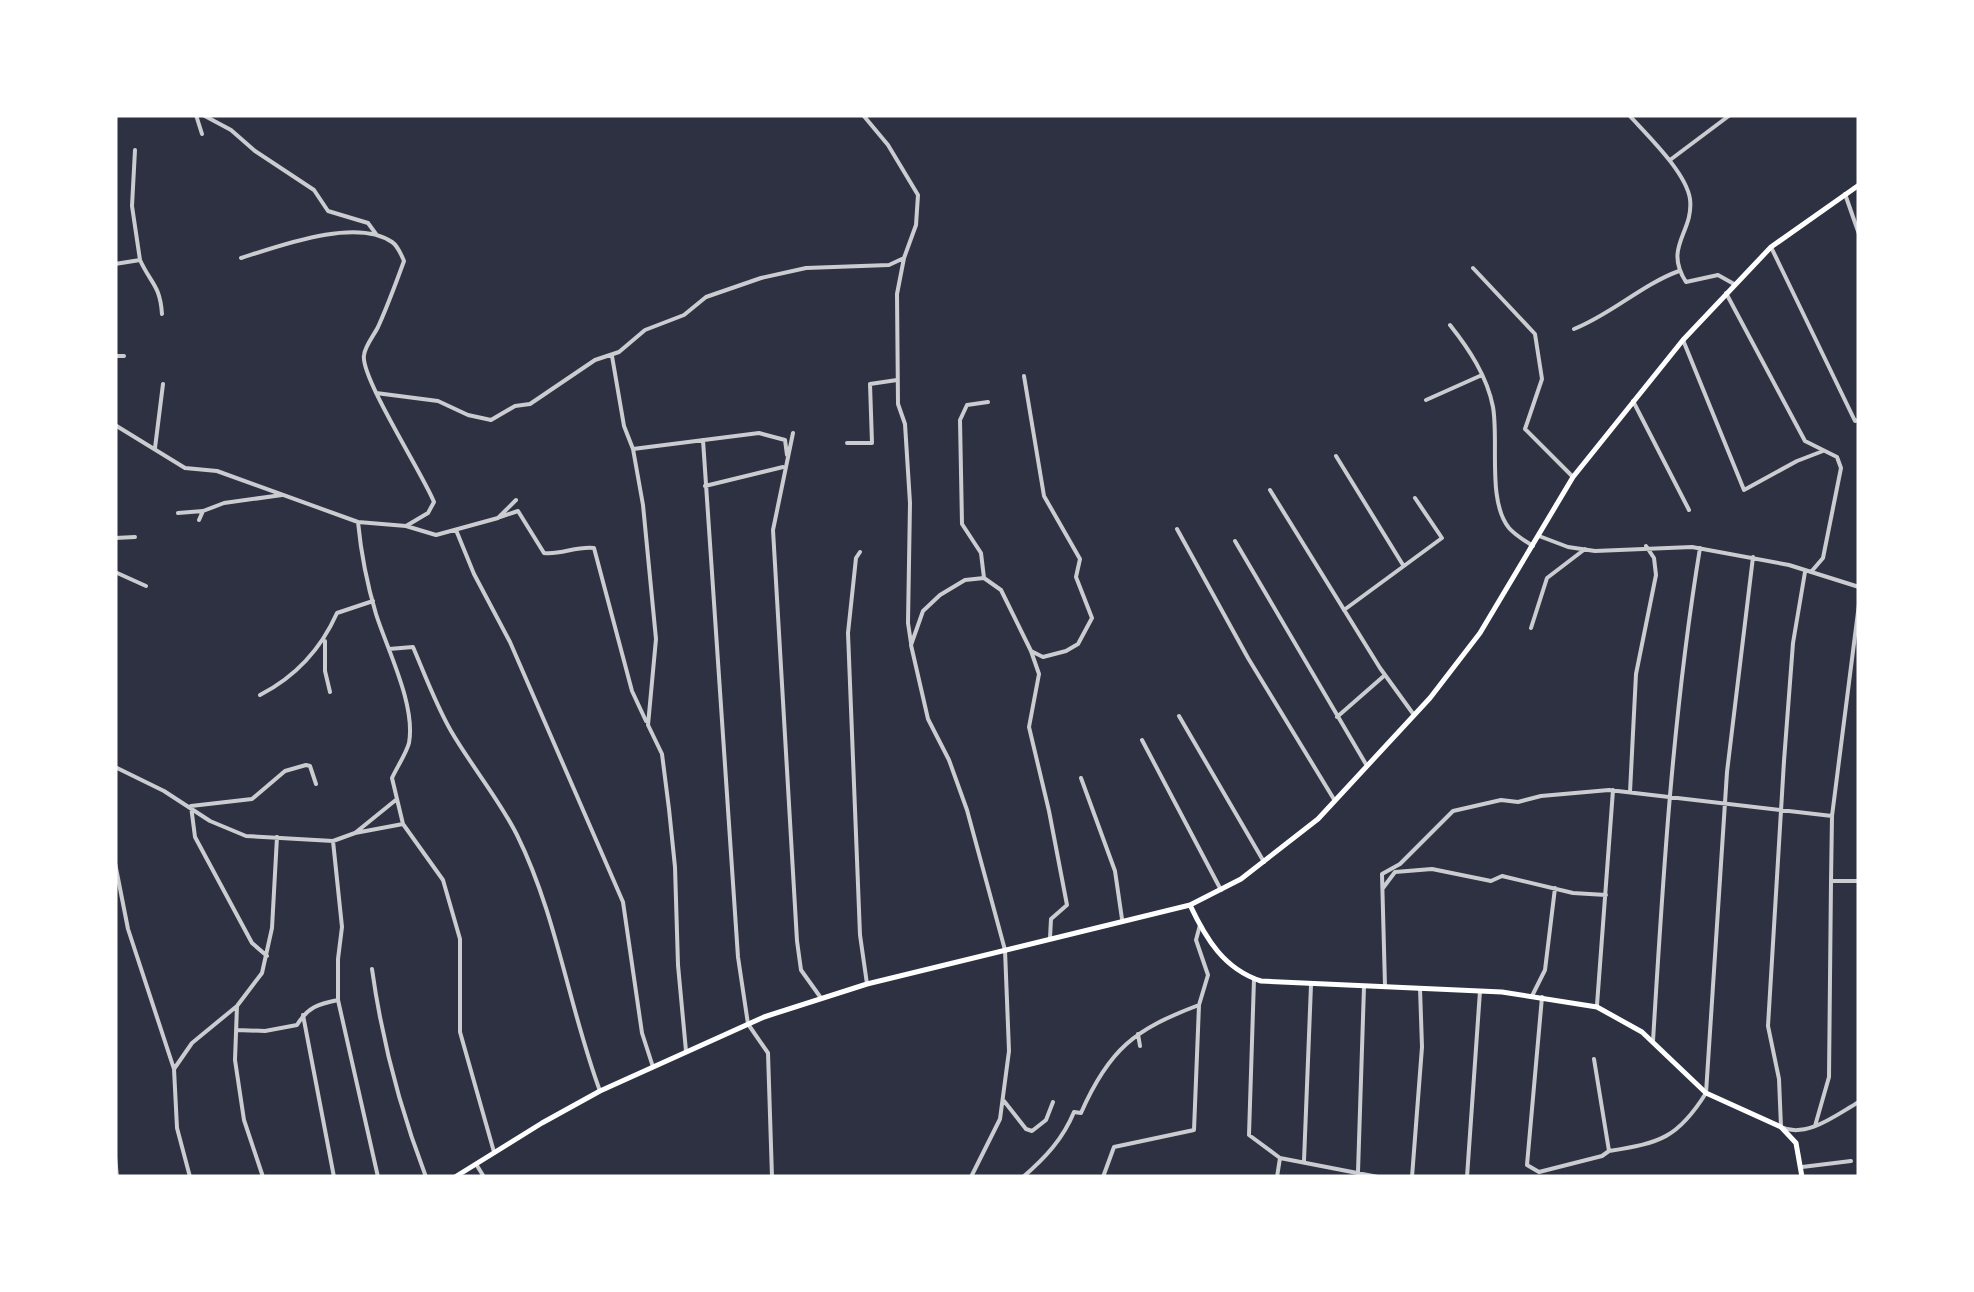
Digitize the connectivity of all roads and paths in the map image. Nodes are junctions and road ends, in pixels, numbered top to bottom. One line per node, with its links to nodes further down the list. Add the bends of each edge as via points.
1 (196, 115): 6 (street)
2 (203, 115): 11 (street, via 314,190 328,211 368,223)
3 (1629, 115): 8 (street)
4 (1730, 115): 8 (street)
5 (863, 116): 15 (street, via 918,195)
6 (202, 134)
7 (135, 150): 16 (street, via 132,206)
8 (1669, 160): 19 (street, via 1690,196)
9 (1859, 185): 10 (main road)
10 (1846, 194): 12 (street); 13 (main road)
11 (376, 234): 14 (street, via 314,235); 33 (street, via 396,244 404,261 364,355)
12 (1859, 234)
13 (1771, 247): 20 (main road); 37 (street)
14 (241, 258)
15 (904, 258): 26 (street, via 889,265 806,268 725,290); 31 (street)
16 (140, 260): 17 (street); 22 (street, via 160,292)
17 (115, 264)
18 (1473, 268): 48 (street, via 1535,334 1542,379 1525,429)
19 (1679, 271): 20 (street, via 1686,282 1718,275); 24 (street)
20 (1734, 284): 21 (main road)
21 (1726, 293): 25 (main road); 44 (street, via 1805,441)
22 (162, 314)
23 (1450, 325): 29 (street)
24 (1574, 329)
25 (1684, 340): 35 (main road); 44 (street, via 1744,490)
26 (612, 354): 33 (street, via 492,420 438,401); 43 (street)
27 (115, 356): 28 (street)
28 (124, 356)
29 (1482, 374): 34 (street); 67 (street, via 1496,428 1501,517)
30 (1024, 376): 86 (street, via 1044,496 1080,559 1076,577 1092,618 1078,644 1066,651 1043,657)
31 (897, 380): 41 (street, via 870,384 872,443); 84 (street, via 910,503)
32 (164, 384): 42 (street)
33 (376, 393): 60 (street, via 434,502)
34 (1426, 400)
35 (1633, 401): 48 (main road); 54 (street)
36 (988, 402): 76 (street, via 967,405 960,420 962,524 981,553)
37 (1859, 420)
38 (115, 425): 42 (street)
39 (793, 433): 45 (street)
40 (703, 440): 43 (street); 45 (street, via 778,436); 49 (street)
41 (847, 443)
42 (155, 448): 51 (street, via 186,468)
43 (633, 448): 93 (street, via 656,639)
44 (1824, 450): 75 (street, via 1841,468 1823,558)
45 (786, 455): 47 (street)
46 (1336, 456): 73 (street)
47 (784, 467): 49 (street); 136 (street, via 772,530 797,941 801,970)
48 (1574, 477): 63 (main road)
49 (705, 486): 142 (street)
50 (1270, 490): 81 (street)
51 (287, 494): 55 (street); 59 (street)
52 (1415, 498): 73 (street, via 1442,538)
53 (516, 500): 57 (street)
54 (1688, 510)
55 (202, 511): 56 (street); 58 (street)
56 (178, 513)
57 (498, 518): 62 (street); 93 (street, via 518,511 544,553 594,548 632,692)
58 (199, 520)
59 (358, 522): 60 (street); 79 (street)
60 (406, 526): 62 (street, via 436,535)
61 (1177, 529): 103 (street)
62 (456, 530): 149 (street, via 622,902)
63 (1539, 536): 67 (main road); 70 (street)
64 (135, 537): 65 (street)
65 (115, 538)
66 (1235, 541): 92 (street)
67 (1533, 546): 90 (main road, via 1480,633)
68 (1646, 546): 69 (street); 70 (street); 100 (street, via 1656,575 1636,674)
69 (1700, 548): 72 (street); 101 (street)
70 (1585, 550): 82 (street, via 1547,578)
71 (860, 552): 128 (street, via 848,652)
72 (1753, 557): 75 (street); 104 (street)
73 (1403, 565): 81 (street)
74 (115, 572): 77 (street)
75 (1807, 573): 78 (street); 106 (street, via 1793,643)
76 (984, 578): 84 (street, via 940,595 923,611); 86 (street, via 1000,590)
77 (146, 586)
78 (1859, 587)
79 (373, 601): 83 (street, via 337,613); 85 (street)
80 (1859, 604): 107 (street)
81 (1344, 610): 87 (street)
82 (1531, 628)
83 (324, 642): 88 (street); 89 (street, via 282,684)
84 (911, 646): 124 (street, via 928,718 967,810)
85 (389, 649): 102 (street, via 409,728 392,778); 151 (street, via 413,647 450,728 516,833)
86 (1030, 652): 123 (street, via 1039,674 1028,728 1067,905 1051,920)
87 (1385, 675): 90 (street); 92 (street)
88 (330, 692)
89 (260, 696)
90 (1414, 715): 95 (main road)
91 (1179, 716): 112 (street)
92 (1337, 716): 95 (street)
93 (648, 725): 147 (street, via 662,754 669,809)
94 (1142, 740): 118 (street)
95 (1367, 766): 103 (main road)
96 (115, 768): 105 (street)
97 (1080, 778): 121 (street, via 1114,871)
98 (316, 784): 105 (street, via 306,765 285,771 252,799)
99 (1612, 790): 100 (street); 116 (street, via 1453,811 1382,874); 119 (street)
100 (1630, 792): 101 (street)
101 (1670, 796): 104 (street); 145 (street)
102 (397, 799): 108 (street); 109 (street)
103 (1335, 801): 112 (main road)
104 (1724, 802): 106 (street); 152 (street)
105 (191, 806): 110 (street, via 246,836); 125 (street, via 194,838 252,944)
106 (1780, 808): 107 (street); 157 (street, via 1768,1026)
107 (1832, 816): 114 (street)
108 (403, 824): 109 (street); 159 (street, via 443,880 460,939 460,1032)
109 (355, 833): 111 (street)
110 (277, 838): 111 (street); 125 (street)
111 (333, 841): 137 (street, via 342,927)
112 (1264, 862): 118 (main road)
113 (115, 863): 150 (street, via 128,929)
114 (1831, 881): 115 (street); 156 (street, via 1829,1077)
115 (1859, 881)
116 (1383, 888): 117 (street, via 1395,872 1418,868); 131 (street)
117 (1555, 888): 119 (street); 134 (street, via 1546,970)
118 (1220, 890): 120 (main road)
119 (1606, 895): 140 (street)
120 (1190, 905): 121 (main road); 122 (main road)
121 (1122, 919): 123 (main road)
122 (1200, 926): 127 (main road, via 1224,959); 138 (street, via 1196,940 1208,975)
123 (1050, 938): 124 (main road)
124 (1005, 950): 128 (main road); 153 (street, via 1009,1051)
125 (267, 956): 139 (street)
126 (372, 969): 173 (street, via 385,1049)
127 (1254, 978): 129 (main road); 161 (street, via 1249,1135)
128 (867, 984): 136 (main road)
129 (1311, 984): 130 (main road); 162 (street)
130 (1364, 987): 131 (main road); 166 (street)
131 (1385, 987): 132 (main road)
132 (1420, 988): 133 (main road); 182 (street)
133 (1480, 991): 134 (main road); 183 (street)
134 (1532, 996): 135 (main road)
135 (1542, 997): 140 (main road); 158 (street, via 1527,1164 1539,1172)
136 (821, 998): 142 (main road)
137 (338, 1000): 141 (street); 172 (street)
138 (1199, 1005): 144 (street); 179 (street, via 1194,1130 1114,1147)
139 (237, 1006): 143 (street); 150 (street, via 192,1043)
140 (1597, 1007): 145 (main road)
141 (303, 1015): 143 (street, via 283,1029); 171 (street)
142 (748, 1024): 147 (main road); 176 (street, via 768,1054)
143 (236, 1030): 170 (street, via 244,1120)
144 (1138, 1034): 146 (street); 178 (street, via 1095,1081 1066,1132)
145 (1653, 1043): 152 (main road)
146 (1140, 1046)
147 (686, 1051): 149 (main road)
148 (1594, 1059): 158 (street)
149 (653, 1067): 151 (main road)
150 (174, 1070): 169 (street, via 177,1128)
151 (600, 1092): 159 (main road)
152 (1706, 1093): 157 (main road); 158 (street, via 1664,1140)
153 (1003, 1099): 154 (street, via 1032,1131); 177 (street)
154 (1053, 1102)
155 (1859, 1102): 156 (street)
156 (1815, 1126): 157 (street, via 1790,1132)
157 (1782, 1127): 165 (main road, via 1796,1143)
158 (1610, 1151)
159 (494, 1152): 164 (main road)
160 (115, 1157): 168 (street)
161 (1280, 1158): 162 (street); 180 (street)
162 (1304, 1161): 167 (street)
163 (1851, 1161): 165 (street)
164 (476, 1164): 174 (main road); 175 (street)
165 (1802, 1167): 184 (main road)
166 (1358, 1172): 167 (street); 181 (street)
167 (1345, 1174)
168 (117, 1177)
169 (190, 1177)
170 (263, 1177)
171 (334, 1177)
172 (378, 1177)
173 (426, 1177)
174 (455, 1177)
175 (484, 1177)
176 (772, 1177)
177 (971, 1177)
178 (1023, 1177)
179 (1103, 1177)
180 (1277, 1177)
181 (1378, 1177)
182 (1412, 1177)
183 (1467, 1177)
184 (1802, 1177)

